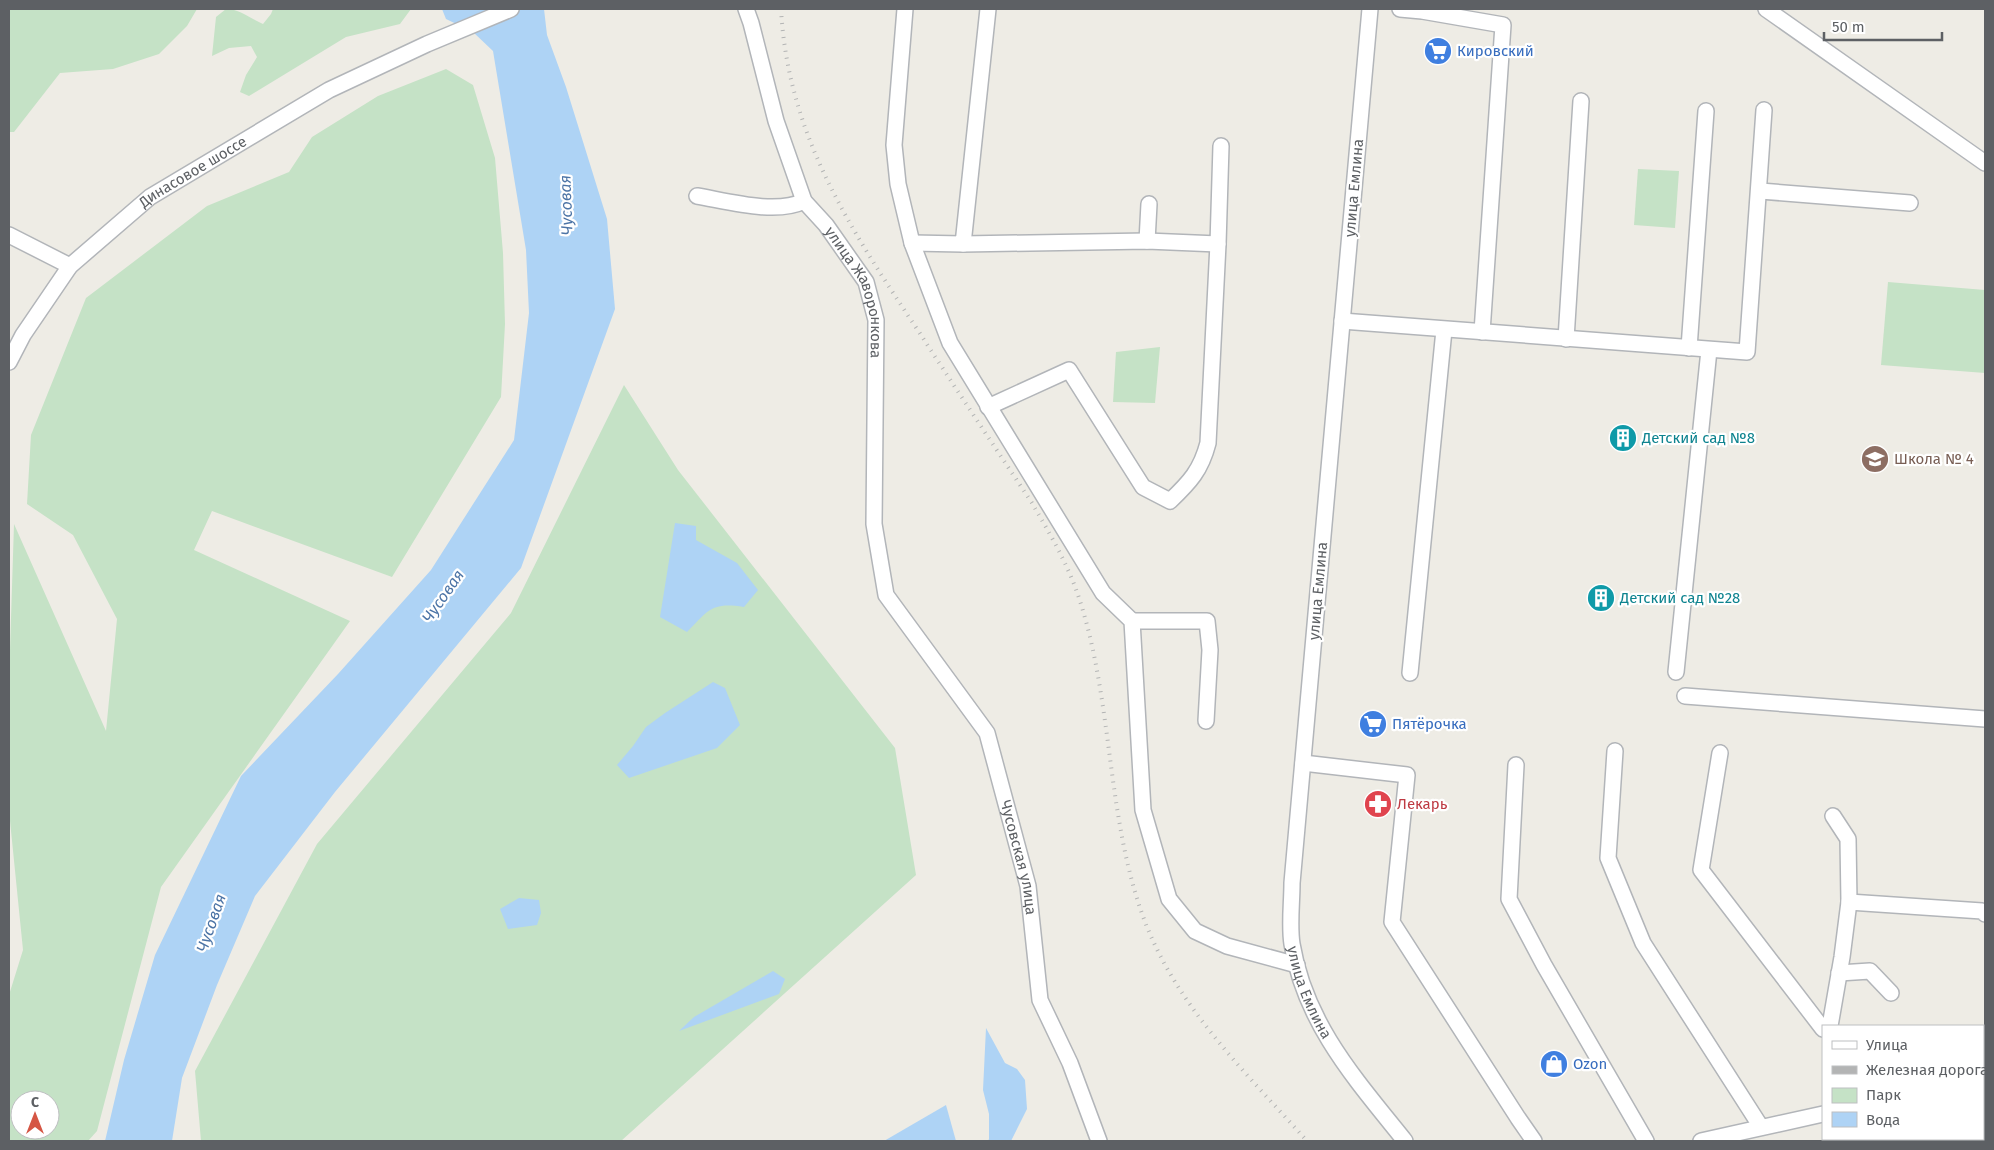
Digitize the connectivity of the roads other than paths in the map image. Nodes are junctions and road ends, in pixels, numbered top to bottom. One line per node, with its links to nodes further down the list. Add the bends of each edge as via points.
1 (511, 9): 23 (street, Динасовое шоссе, via 329,90 244,139 150,197)
2 (746, 9): 15 (street, улица Жаворонкова, via 776,121)
3 (905, 9): 20 (street, via 894,146 898,184)
4 (988, 9): 21 (street)
5 (1370, 9): 24 (street, улица Емлина)
6 (1400, 9): 26 (street, via 1503,25)
7 (1766, 9): 12 (street)
8 (1581, 102): 27 (street)
9 (1764, 110): 13 (street)
10 (1706, 111): 28 (street)
11 (1221, 146): 22 (street)
12 (1985, 163)
13 (1760, 191): 16 (street); 29 (street, via 1747,352)
14 (697, 196): 15 (street, via 771,207 794,206)
15 (804, 201): 32 (street, улица Жаворонкова, via 826,225 866,282 876,320 874,524)
16 (1910, 203)
17 (1149, 204): 19 (street)
18 (10, 237): 23 (street)
19 (1146, 241): 21 (street); 22 (street)
20 (912, 244): 21 (street); 31 (street, via 950,343)
21 (963, 244)
22 (1218, 244): 31 (street, via 1208,443 1191,481 1170,501 1143,487 1069,370)
23 (70, 266): 30 (street, Динасовое шоссе, via 23,335)
24 (1342, 322): 25 (street); 41 (street, улица Емлина)
25 (1444, 330): 26 (street); 35 (street)
26 (1482, 332): 27 (street)
27 (1566, 339): 28 (street)
28 (1689, 348): 29 (street)
29 (1709, 350): 34 (street)
30 (9, 362)
31 (988, 407): 33 (street, via 1103,593)
32 (886, 596): 54 (street, Чусовская улица, via 987,733 1028,886 1040,1000 1070,1063)
33 (1132, 621): 38 (street, via 1207,621 1210,650); 46 (street, via 1143,810 1170,899 1195,931 1227,946)
34 (1676, 672)
35 (1410, 673)
36 (1686, 696): 37 (street)
37 (1985, 720)
38 (1206, 721)
39 (1615, 751): 52 (street, via 1608,858 1643,942)
40 (1720, 753): 50 (street, via 1701,870)
41 (1303, 763): 46 (street, улица Емлина, via 1292,883 1292,942); 56 (street, via 1407,775 1392,922)
42 (1516, 766): 57 (street, via 1509,898)
43 (1833, 816): 44 (street, via 1848,839)
44 (1849, 902): 45 (street, via 1982,911); 47 (street)
45 (1985, 914)
46 (1297, 965): 55 (street, улица Емлина, via 1325,1036)
47 (1839, 973): 48 (street, via 1870,971); 49 (street)
48 (1891, 993)
49 (1830, 1025)
50 (1822, 1028)
51 (1822, 1114): 52 (street)
52 (1761, 1128): 53 (street)
53 (1727, 1138): 58 (street)
54 (1099, 1141)
55 (1405, 1141)
56 (1534, 1141)
57 (1646, 1141)
58 (1701, 1141)

